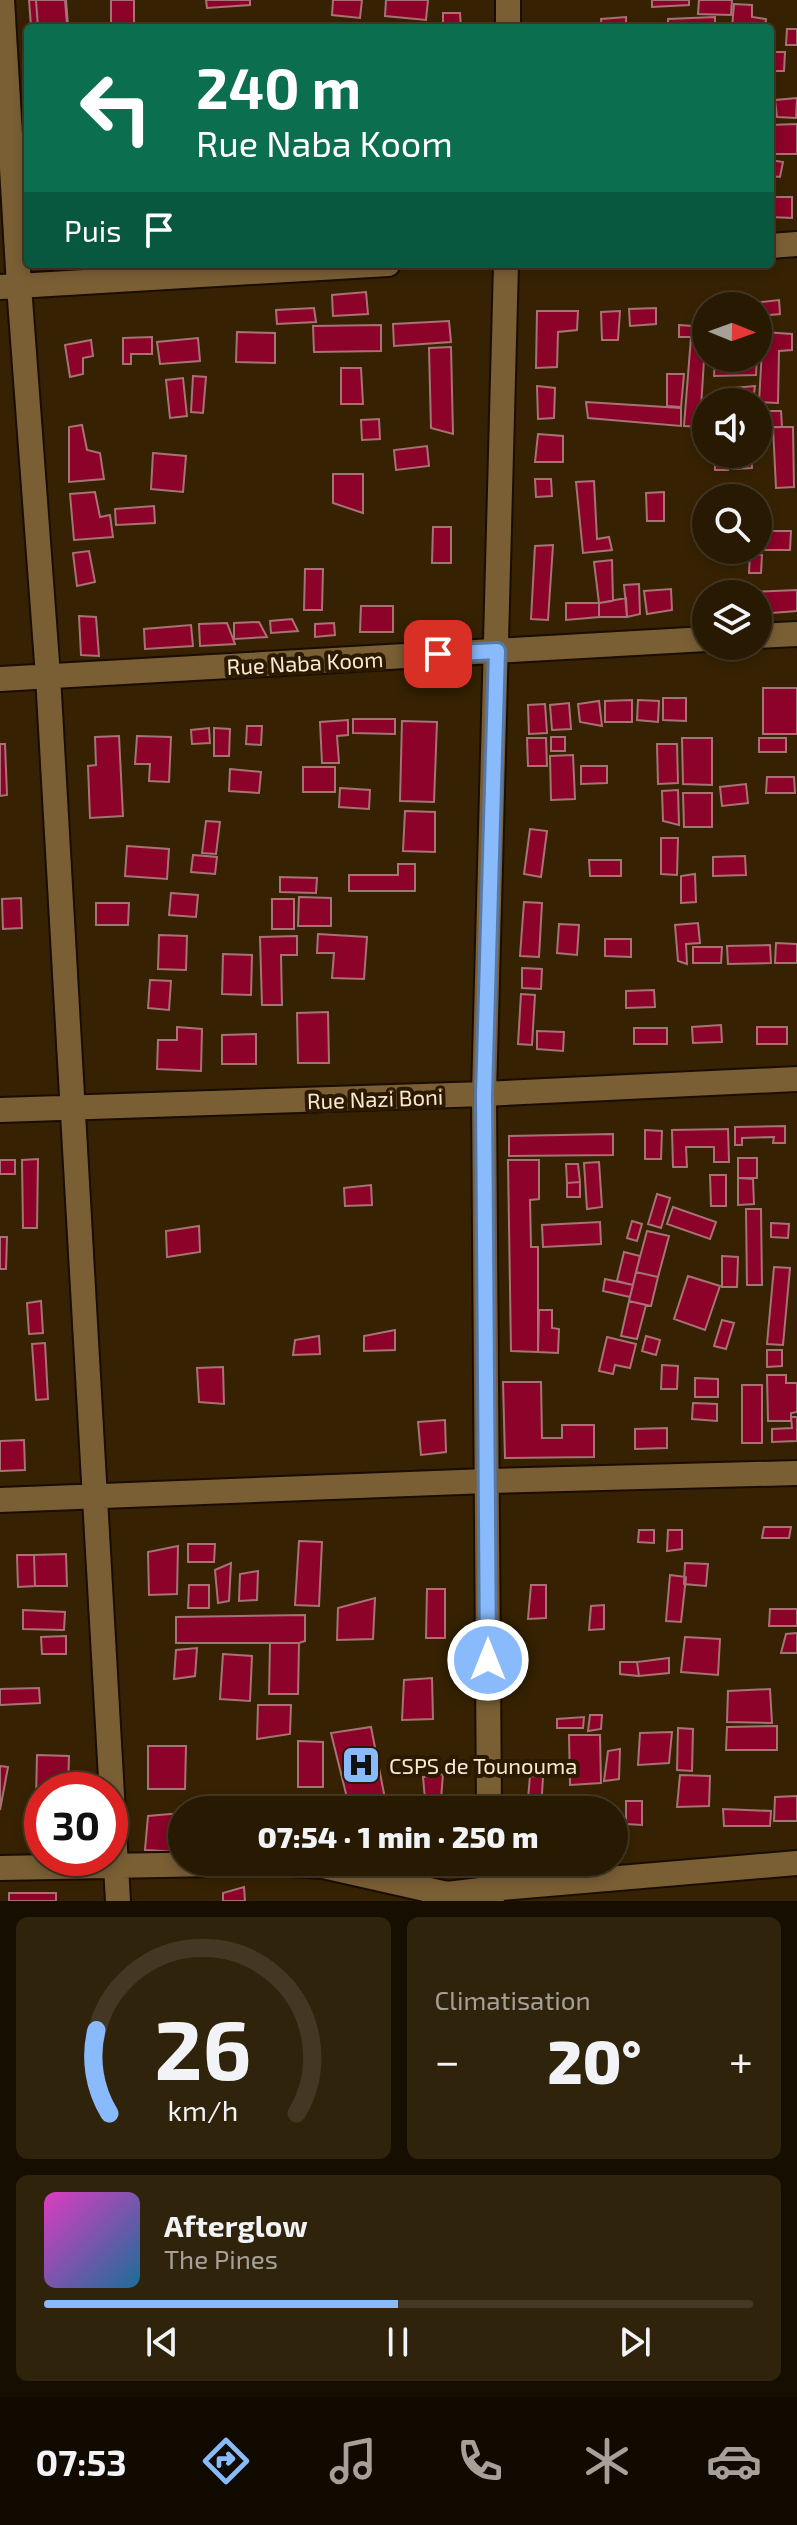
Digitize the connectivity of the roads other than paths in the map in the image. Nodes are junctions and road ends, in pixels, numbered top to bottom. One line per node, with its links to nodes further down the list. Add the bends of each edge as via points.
1 (2, 0): 8 (street)
2 (508, 0): 3 (street)
3 (508, 24)
4 (797, 244): 5 (street)
5 (774, 246)
6 (322, 268): 8 (street)
7 (506, 268): 12 (street)
8 (10, 287): 13 (street)
9 (797, 634): 10 (street)
10 (772, 635)
11 (692, 640): 12 (street, Rue Naba Koom)
12 (497, 651): 13 (street, Rue Naba Koom); 16 (street)
13 (48, 676): 14 (street, Rue Naba Koom); 17 (street)
14 (0, 679)
15 (797, 1079): 16 (street, Rue Nazi Boni)
16 (484, 1094): 17 (street, Rue Nazi Boni); 20 (street)
17 (74, 1108): 18 (street, Rue Nazi Boni); 21 (street)
18 (0, 1110)
19 (797, 1473): 20 (street)
20 (487, 1481): 21 (street); 24 (street)
21 (97, 1497): 22 (street); 23 (street)
22 (0, 1500)
23 (113, 1772)
24 (489, 1796)
25 (797, 1863): 30 (street)
26 (128, 1866): 31 (street, via 323,1866)
27 (0, 1868): 28 (street)
28 (24, 1868)
29 (118, 1876): 32 (street)
30 (490, 1895): 31 (street)
31 (440, 1898)
32 (118, 1901)

